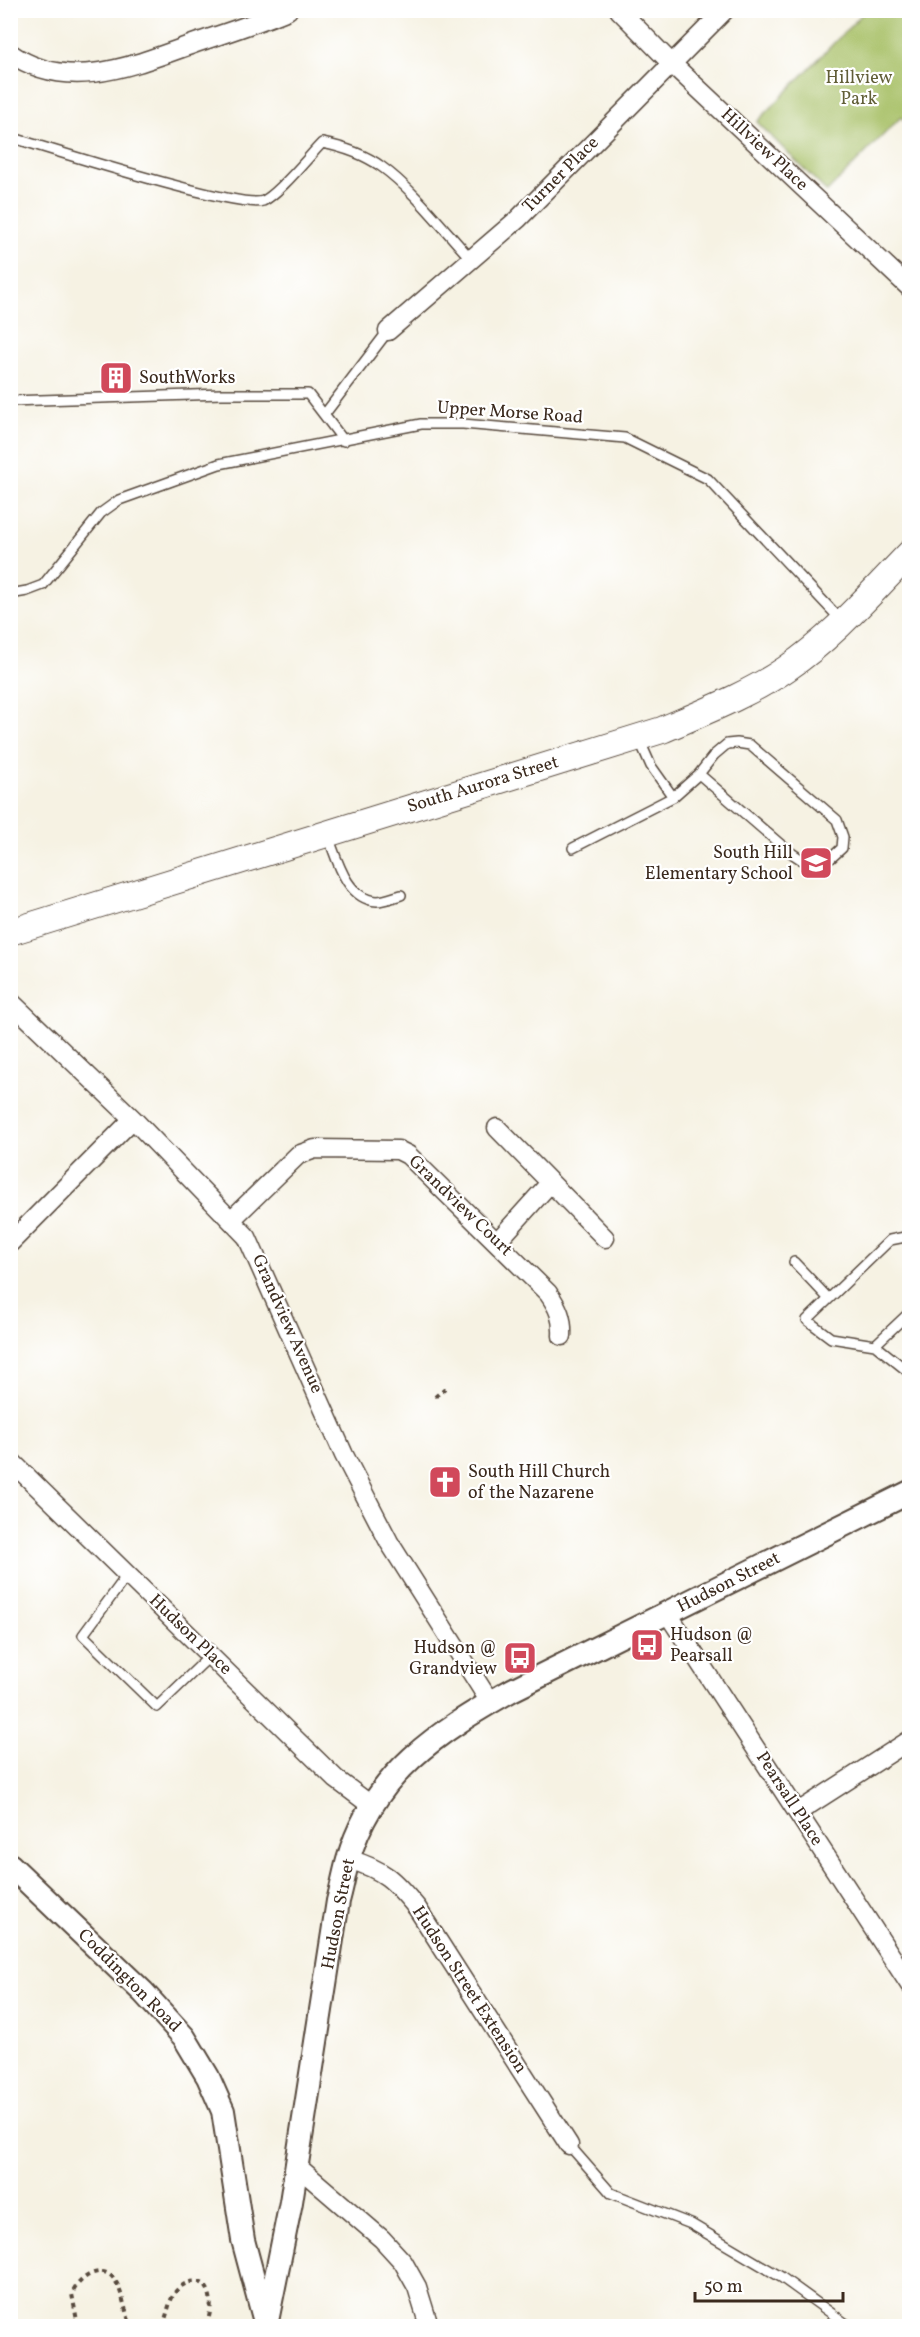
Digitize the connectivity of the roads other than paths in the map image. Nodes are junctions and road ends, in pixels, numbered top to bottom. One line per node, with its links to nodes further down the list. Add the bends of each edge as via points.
1 (288, 10): 4 (street, via 104,72 47,71)
2 (619, 10): 5 (street, Hillview Place)
3 (725, 10): 5 (street, Turner Place)
4 (10, 53)
5 (671, 63): 7 (street, Turner Place, via 518,219); 8 (street, Hillview Place)
6 (10, 137): 7 (lane, via 247,202 263,201 275,192 322,143 346,148 382,166)
7 (472, 260): 9 (street, Turner Place)
8 (909, 288)
9 (388, 331): 11 (lane)
10 (10, 401): 11 (lane, via 308,394)
11 (324, 415): 12 (lane)
12 (344, 441): 14 (lane, Upper Morse Road, via 219,464 119,500 101,513 43,585); 15 (lane, Upper Morse Road, via 422,424 625,438 708,479)
13 (909, 553): 15 (main road, South Aurora Street)
14 (10, 594)
15 (843, 622): 16 (main road, South Aurora Street, via 814,649 754,688)
16 (638, 737): 18 (lane, via 651,766); 19 (main road, South Aurora Street)
17 (699, 774): 17 (lane, via 727,744 750,745 837,820 842,848 818,863 805,862); 18 (lane)
18 (673, 797): 20 (lane)
19 (327, 834): 21 (lane, via 346,880 354,889 378,901); 22 (main road, South Aurora Street)
20 (573, 848)
21 (400, 895)
22 (10, 932)
23 (10, 1001): 24 (street, Grandview Avenue)
24 (133, 1119): 27 (street, Grandview Avenue); 31 (street)
25 (496, 1128): 26 (street)
26 (550, 1183): 29 (street); 30 (street)
27 (231, 1220): 30 (street, Grandview Court, via 306,1151 398,1150 408,1155); 43 (street, Grandview Avenue, via 255,1253 344,1455 388,1542)
28 (909, 1236): 33 (lane, via 890,1240)
29 (605, 1238)
30 (497, 1242): 35 (street, Grandview Court, via 557,1306)
31 (10, 1243)
32 (794, 1262): 33 (lane)
33 (828, 1298): 36 (lane, via 807,1320 831,1338)
34 (909, 1312): 36 (lane)
35 (562, 1336)
36 (875, 1345): 37 (lane)
37 (909, 1373)
38 (10, 1460): 40 (street, Hudson Place)
39 (909, 1492): 41 (street, Hudson Street)
40 (128, 1574): 42 (street, Hudson Place); 42 (lane, via 84,1635 140,1691 157,1707)
41 (668, 1614): 43 (street, Hudson Street); 46 (street, Pearsall Place)
42 (211, 1655): 45 (street, Hudson Place, via 336,1779)
43 (490, 1702): 45 (street, Hudson Street, via 436,1736 391,1779)
44 (909, 1740): 46 (street)
45 (372, 1806): 47 (street, Hudson Street)
46 (798, 1812): 49 (street, Pearsall Place)
47 (348, 1859): 50 (street, Hudson Street Extension, via 384,1872 417,1908); 51 (street, Hudson Street)
48 (10, 1865): 52 (street, Coddington Road, via 150,2000 184,2037 208,2077 223,2111 243,2240)
49 (909, 1985)
50 (568, 2145): 54 (lane, via 611,2193 691,2224 781,2277)
51 (297, 2166): 52 (street, Hudson Street); 53 (street, via 403,2262 417,2287)
52 (266, 2326)
53 (429, 2326)
54 (849, 2326)

